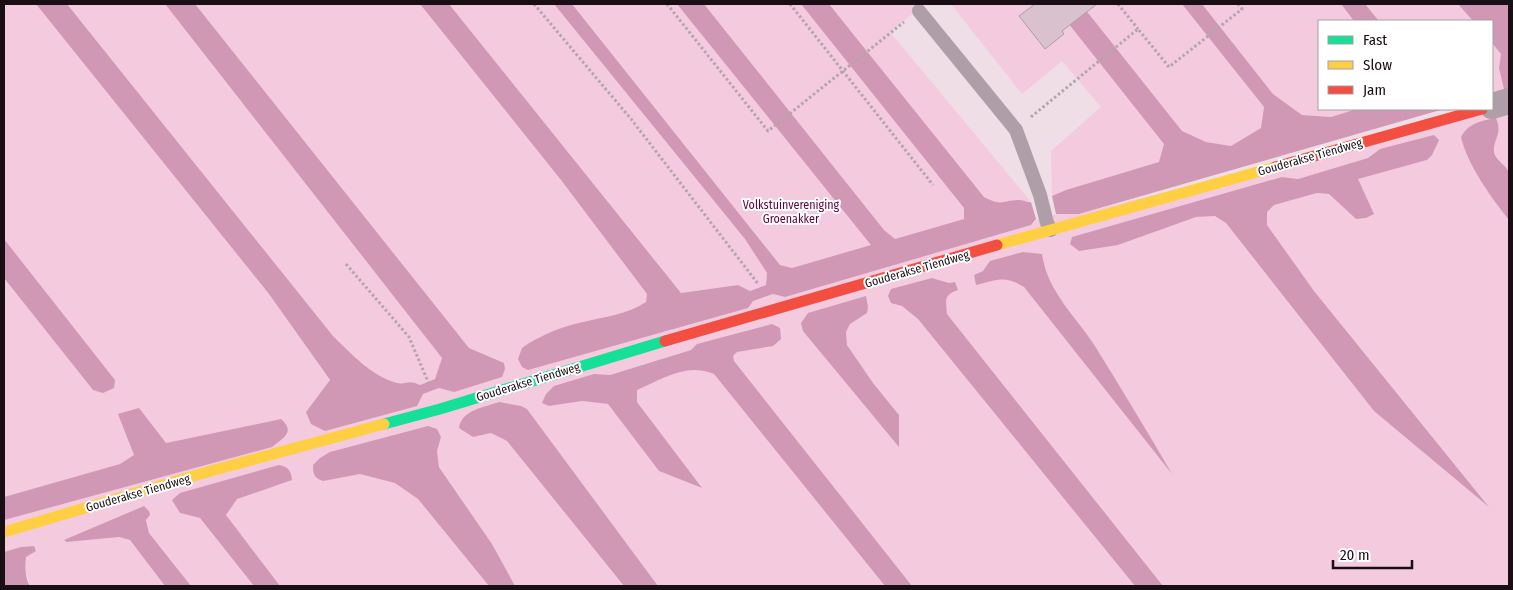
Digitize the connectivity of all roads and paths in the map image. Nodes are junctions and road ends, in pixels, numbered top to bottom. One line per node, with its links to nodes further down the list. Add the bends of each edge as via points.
1 (534, 4): 16 (path, via 631,119)
2 (667, 4): 8 (path, via 768,131)
3 (790, 4): 8 (path)
4 (1118, 4): 7 (path)
5 (1238, 4): 7 (path, via 1242,9 1169,67)
6 (919, 11): 8 (path); 12 (lane)
7 (1138, 29): 12 (path)
8 (844, 70): 13 (path)
9 (1509, 101): 10 (street)
10 (1493, 106)
11 (1478, 110): 14 (street, Gouderakse Tiendweg)
12 (1016, 130): 14 (lane)
13 (933, 184)
14 (1049, 227): 18 (street, Gouderakse Tiendweg, via 440,409 207,472)
15 (346, 264): 17 (path, via 409,337)
16 (759, 285)
17 (427, 379)
18 (4, 532)

